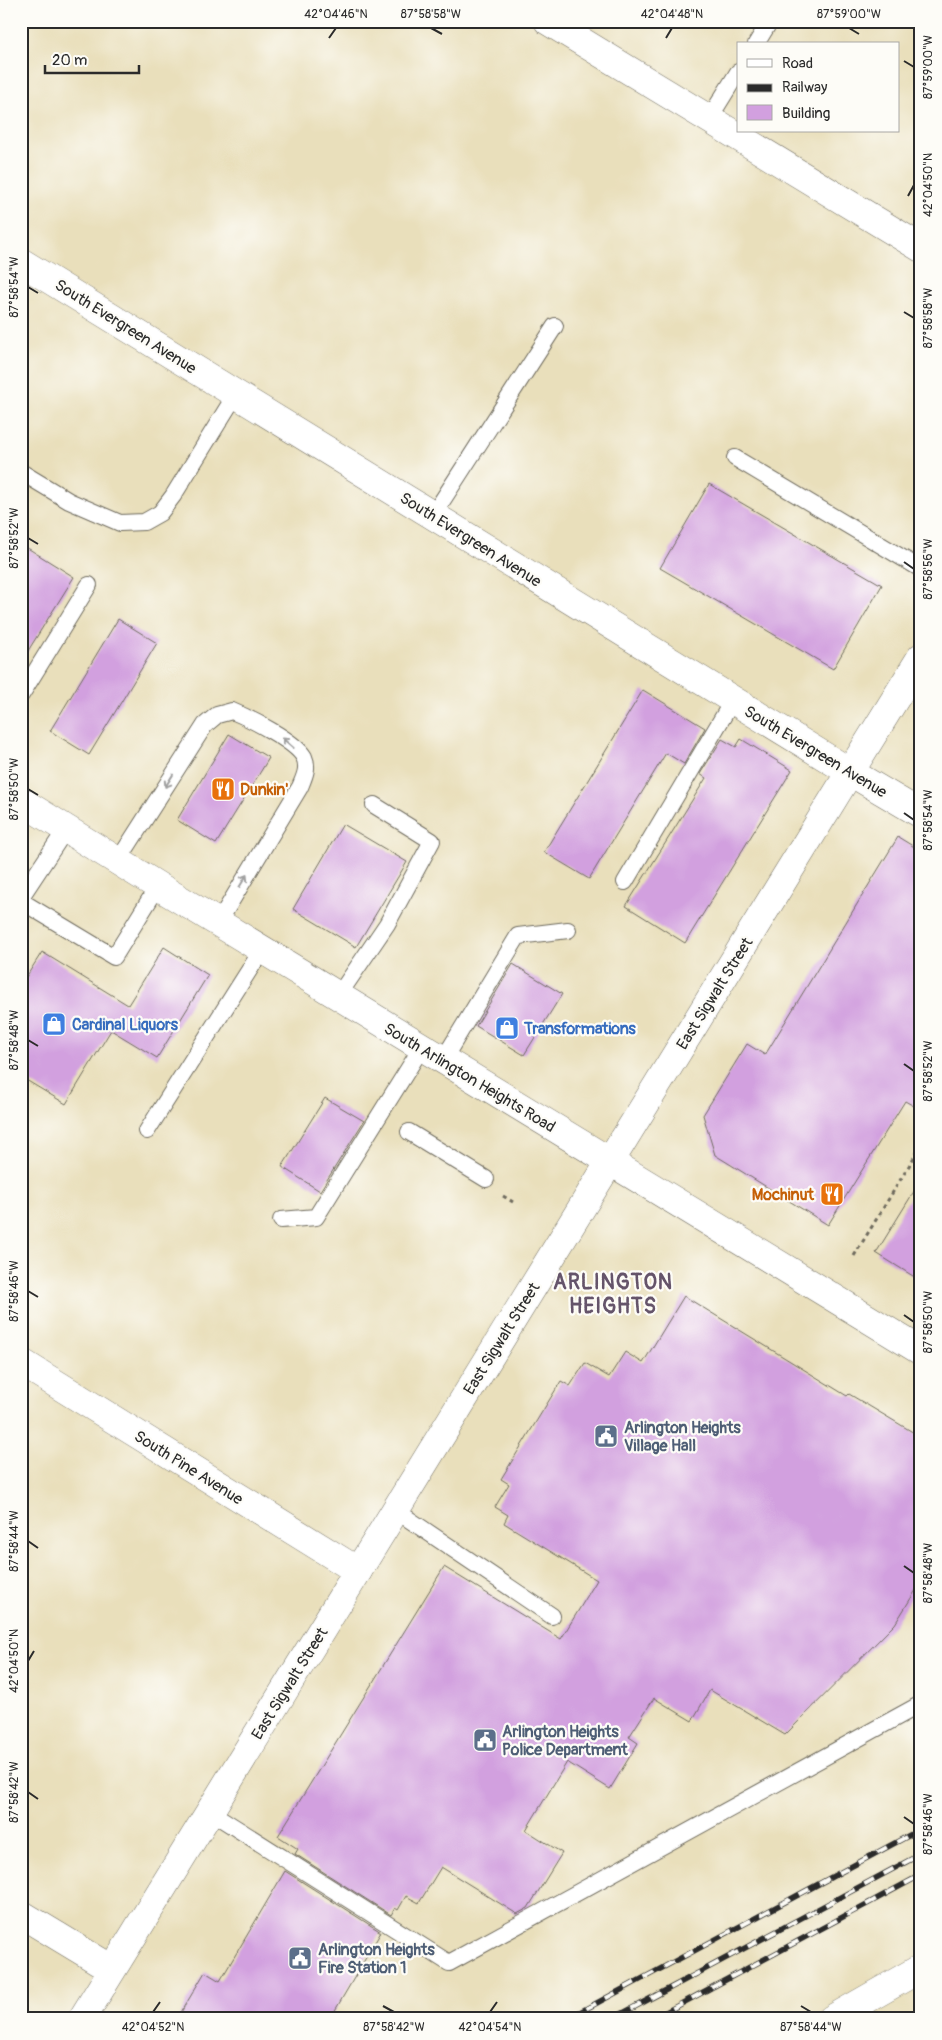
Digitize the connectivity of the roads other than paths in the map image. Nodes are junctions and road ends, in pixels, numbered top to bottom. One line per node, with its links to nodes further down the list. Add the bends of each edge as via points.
1 (548, 21): 5 (street)
2 (770, 21): 3 (lane)
3 (757, 42)
4 (737, 74): 5 (lane)
5 (708, 119): 6 (street)
6 (921, 248)
7 (21, 262): 9 (street, South Evergreen Avenue)
8 (555, 326): 12 (lane)
9 (236, 394): 11 (lane, via 173,496 160,513 144,522 120,523 69,501); 12 (street, South Evergreen Avenue)
10 (735, 458): 13 (lane)
11 (21, 472)
12 (433, 515): 17 (street, South Evergreen Avenue)
13 (921, 569)
14 (90, 585): 16 (lane)
15 (921, 657): 18 (street, East Sigwalt Street)
16 (21, 695)
17 (733, 700): 18 (street, South Evergreen Avenue); 24 (lane)
18 (850, 772): 21 (street, South Evergreen Avenue); 35 (street, East Sigwalt Street)
19 (21, 801): 22 (street, South Arlington Heights Road)
20 (374, 805): 31 (lane, via 432,841 387,924)
21 (921, 814)
22 (66, 829): 23 (street, South Arlington Heights Road); 26 (lane)
23 (118, 861): 25 (street, South Arlington Heights Road); 28 (lane, one-way to 23, via 307,772 304,756 284,738 232,711 217,716 205,725)
24 (624, 882)
25 (158, 886): 27 (lane, via 114,957); 28 (street, South Arlington Heights Road)
26 (21, 897)
27 (21, 901)
28 (218, 923): 30 (street, South Arlington Heights Road)
29 (568, 930): 32 (lane, via 518,936)
30 (262, 950): 31 (street, South Arlington Heights Road); 33 (lane)
31 (338, 996): 32 (street, South Arlington Heights Road)
32 (432, 1054): 35 (street, South Arlington Heights Road); 37 (lane, via 316,1217)
33 (147, 1131)
34 (409, 1132): 36 (lane)
35 (610, 1162): 38 (street, South Arlington Heights Road); 40 (street, East Sigwalt Street)
36 (486, 1178)
37 (281, 1220)
38 (921, 1351)
39 (21, 1362): 41 (street, South Pine Avenue)
40 (395, 1510): 41 (street, East Sigwalt Street); 42 (lane)
41 (358, 1571): 44 (street, East Sigwalt Street)
42 (552, 1616)
43 (921, 1704): 44 (lane, via 449,1963)
44 (209, 1811): 47 (street, East Sigwalt Street)
45 (21, 1914): 47 (street)
46 (921, 1968): 49 (street)
47 (112, 1969): 48 (street, East Sigwalt Street)
48 (82, 2019)
49 (832, 2019)

